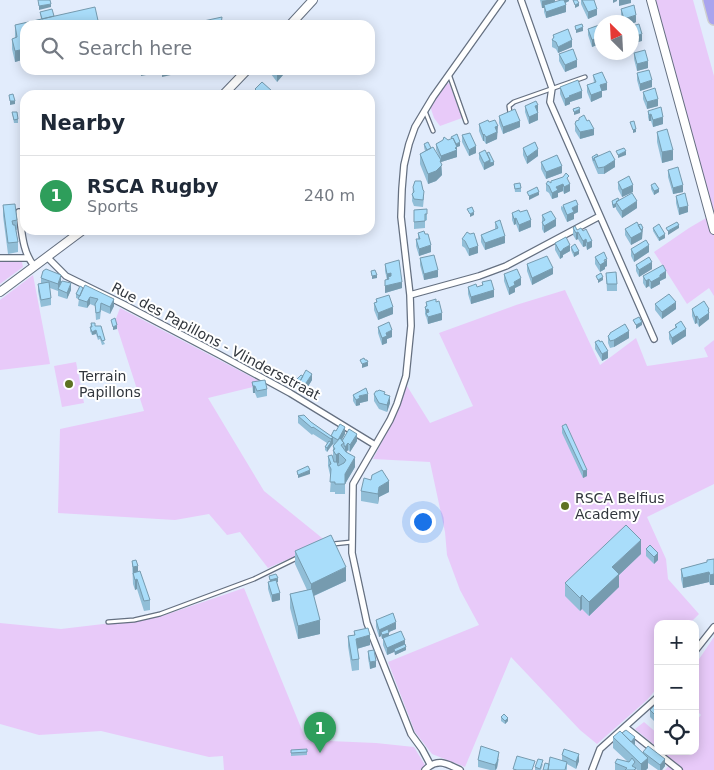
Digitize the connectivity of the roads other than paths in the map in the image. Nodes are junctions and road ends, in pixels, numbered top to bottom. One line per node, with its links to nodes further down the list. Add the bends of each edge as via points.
1 (313, 0): 7 (street)
2 (502, 0): 8 (street)
3 (520, 0): 11 (street)
4 (652, 0): 20 (street)
5 (709, 0): 6 (highway)
6 (714, 19)
7 (295, 20)
8 (449, 73): 13 (street); 15 (lane)
9 (242, 75): 12 (street)
10 (585, 77): 11 (lane)
11 (552, 88): 14 (lane, via 514,102 509,106); 18 (street, via 550,102)
12 (228, 90)
13 (425, 110): 16 (lane); 28 (street, via 409,144 402,188 401,217)
14 (510, 113)
15 (466, 122)
16 (433, 131)
17 (19, 212): 19 (street)
18 (600, 216): 28 (street, via 506,266); 29 (street)
19 (20, 218)
20 (714, 230)
21 (23, 235): 25 (street)
22 (76, 235): 23 (street)
23 (47, 257): 26 (street); 30 (street, Rue des Papillons - Vlindersstraat, via 66,276 290,393)
24 (0, 258): 25 (street)
25 (28, 258): 26 (street)
26 (34, 266): 27 (street)
27 (0, 292)
28 (410, 295): 30 (street, via 411,326 406,376 398,404)
29 (654, 339)
30 (375, 446): 31 (street, via 353,484)
31 (352, 542): 32 (lane); 39 (street, via 367,623 411,734)
32 (326, 545)
33 (308, 554): 34 (lane, via 254,579 160,614)
34 (108, 622)
35 (714, 627): 36 (street)
36 (699, 646)
37 (654, 701): 38 (street)
38 (625, 727): 42 (street, via 600,749); 43 (street)
39 (430, 764): 40 (street); 41 (street, via 441,762)
40 (424, 770)
41 (460, 770)
42 (592, 770)
43 (679, 770)

